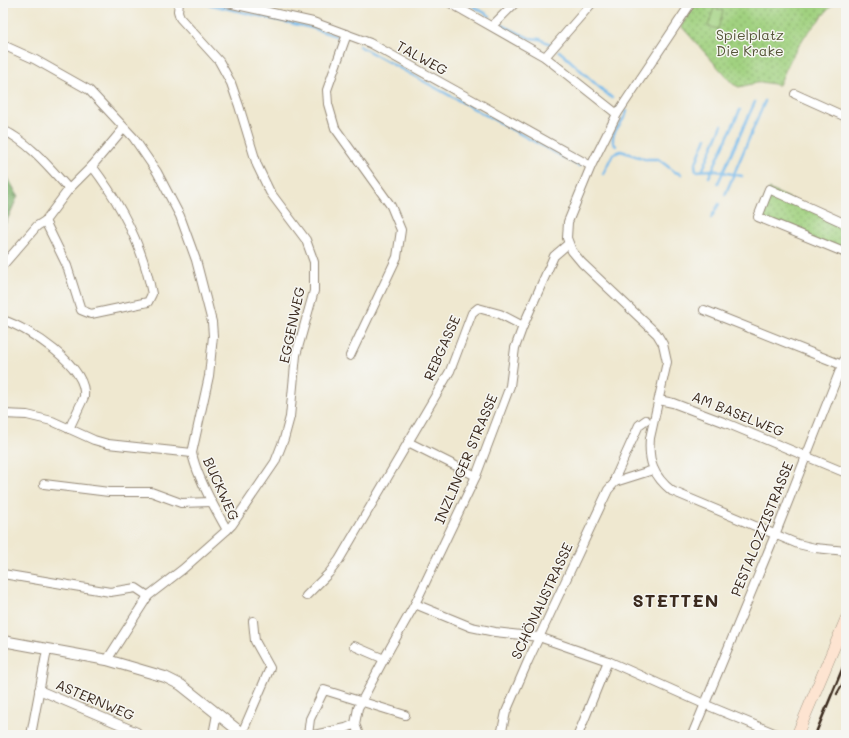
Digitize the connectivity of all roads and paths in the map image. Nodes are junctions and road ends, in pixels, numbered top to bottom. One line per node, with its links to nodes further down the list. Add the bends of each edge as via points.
1 (179, 3): 43 (street, EGGENWEG, via 180,18 220,61 239,106 257,165 270,192 306,240 314,262 314,291 296,356 290,417 284,440 275,462)
2 (228, 3): 8 (street, TALWEG, via 313,22)
3 (450, 3): 7 (street)
4 (515, 3): 7 (street)
5 (592, 3): 10 (street)
6 (691, 3): 12 (street)
7 (492, 26): 10 (street)
8 (347, 34): 17 (street, TALWEG, via 370,43); 28 (street, via 327,90 330,110 335,128 391,206 401,230 398,257)
9 (3, 45): 14 (street, via 90,90)
10 (545, 57): 12 (street)
11 (795, 94): 13 (street)
12 (617, 114): 17 (street)
13 (846, 117)
14 (124, 128): 16 (street); 35 (street, via 157,172 180,216 196,260 212,322 212,358)
15 (3, 130): 18 (street, via 37,155)
16 (92, 166): 18 (street); 19 (street, via 111,192 141,252 152,294 148,302 91,314 81,310 67,266)
17 (591, 166): 21 (street, via 568,222)
18 (69, 189): 19 (street)
19 (45, 221): 23 (street, via 37,226)
20 (846, 224): 22 (street, via 769,190 758,217)
21 (568, 244): 26 (street, INZLINGER STRASSE, via 554,256); 30 (street, via 582,263 657,334 663,344 667,362)
22 (846, 253)
23 (3, 265)
24 (704, 310): 29 (street)
25 (3, 320): 33 (street, via 38,337 57,352 78,376 84,397)
26 (523, 326): 34 (street, REBGASSE, via 500,314 478,308 472,313 450,371); 39 (street, INZLINGER STRASSE, via 515,348 510,386)
27 (846, 355): 29 (street, PESTALOZZISTRASSE)
28 (350, 356)
29 (842, 366): 36 (street, PESTALOZZISTRASSE)
30 (659, 400): 36 (street, AM BASELWEG, via 673,403); 37 (street, via 650,438 650,460)
31 (3, 414): 33 (street, BUCKWEG, via 40,418)
32 (646, 420): 40 (street, SCHÖNAUSTRASSE, via 639,425 615,478)
33 (69, 429): 35 (street, BUCKWEG, via 108,444)
34 (408, 442): 39 (street); 48 (street, REBGASSE, via 339,560)
35 (192, 452): 42 (street, BUCKWEG)
36 (806, 456): 38 (street, AM BASELWEG); 44 (street, PESTALOZZISTRASSE)
37 (653, 470): 40 (street); 44 (street, via 662,484 672,491)
38 (846, 473)
39 (476, 476): 49 (street, INZLINGER STRASSE)
40 (616, 482): 52 (street, SCHÖNAUSTRASSE, via 601,503)
41 (44, 484): 42 (street, via 109,492 151,492 181,503)
42 (211, 502): 43 (street, BUCKWEG)
43 (227, 530): 47 (street, BUCKWEG)
44 (775, 535): 45 (street, via 815,548); 61 (street, PESTALOZZISTRASSE)
45 (846, 551)
46 (3, 574): 47 (street, via 110,592 136,588)
47 (148, 596): 57 (street, BUCKWEG)
48 (306, 596)
49 (415, 604): 52 (street, via 471,627); 56 (street, INZLINGER STRASSE)
50 (846, 620): 76 (main road)
51 (253, 621): 65 (street, via 256,642 270,668)
52 (539, 637): 58 (street); 72 (street, SCHÖNAUSTRASSE, via 506,712)
53 (3, 641): 55 (street)
54 (354, 646): 56 (street)
55 (47, 650): 57 (street); 59 (street)
56 (384, 659): 60 (street, INZLINGER STRASSE)
57 (107, 660): 62 (street, via 165,677 181,685)
58 (608, 662): 61 (street); 73 (street)
59 (40, 690): 66 (street); 67 (street, ASTERNWEG, via 137,732)
60 (362, 701): 63 (street); 64 (street, INZLINGER STRASSE); 69 (street, via 324,690 310,719)
61 (704, 704): 74 (street, PESTALOZZISTRASSE); 75 (street)
62 (217, 714): 65 (street); 68 (street)
63 (405, 715)
64 (355, 724): 70 (street); 71 (street)
65 (243, 734)
66 (30, 735)
67 (138, 735)
68 (213, 735)
69 (308, 735)
70 (314, 735)
71 (359, 735)
72 (501, 735)
73 (578, 735)
74 (692, 735)
75 (779, 735)
76 (797, 735)

